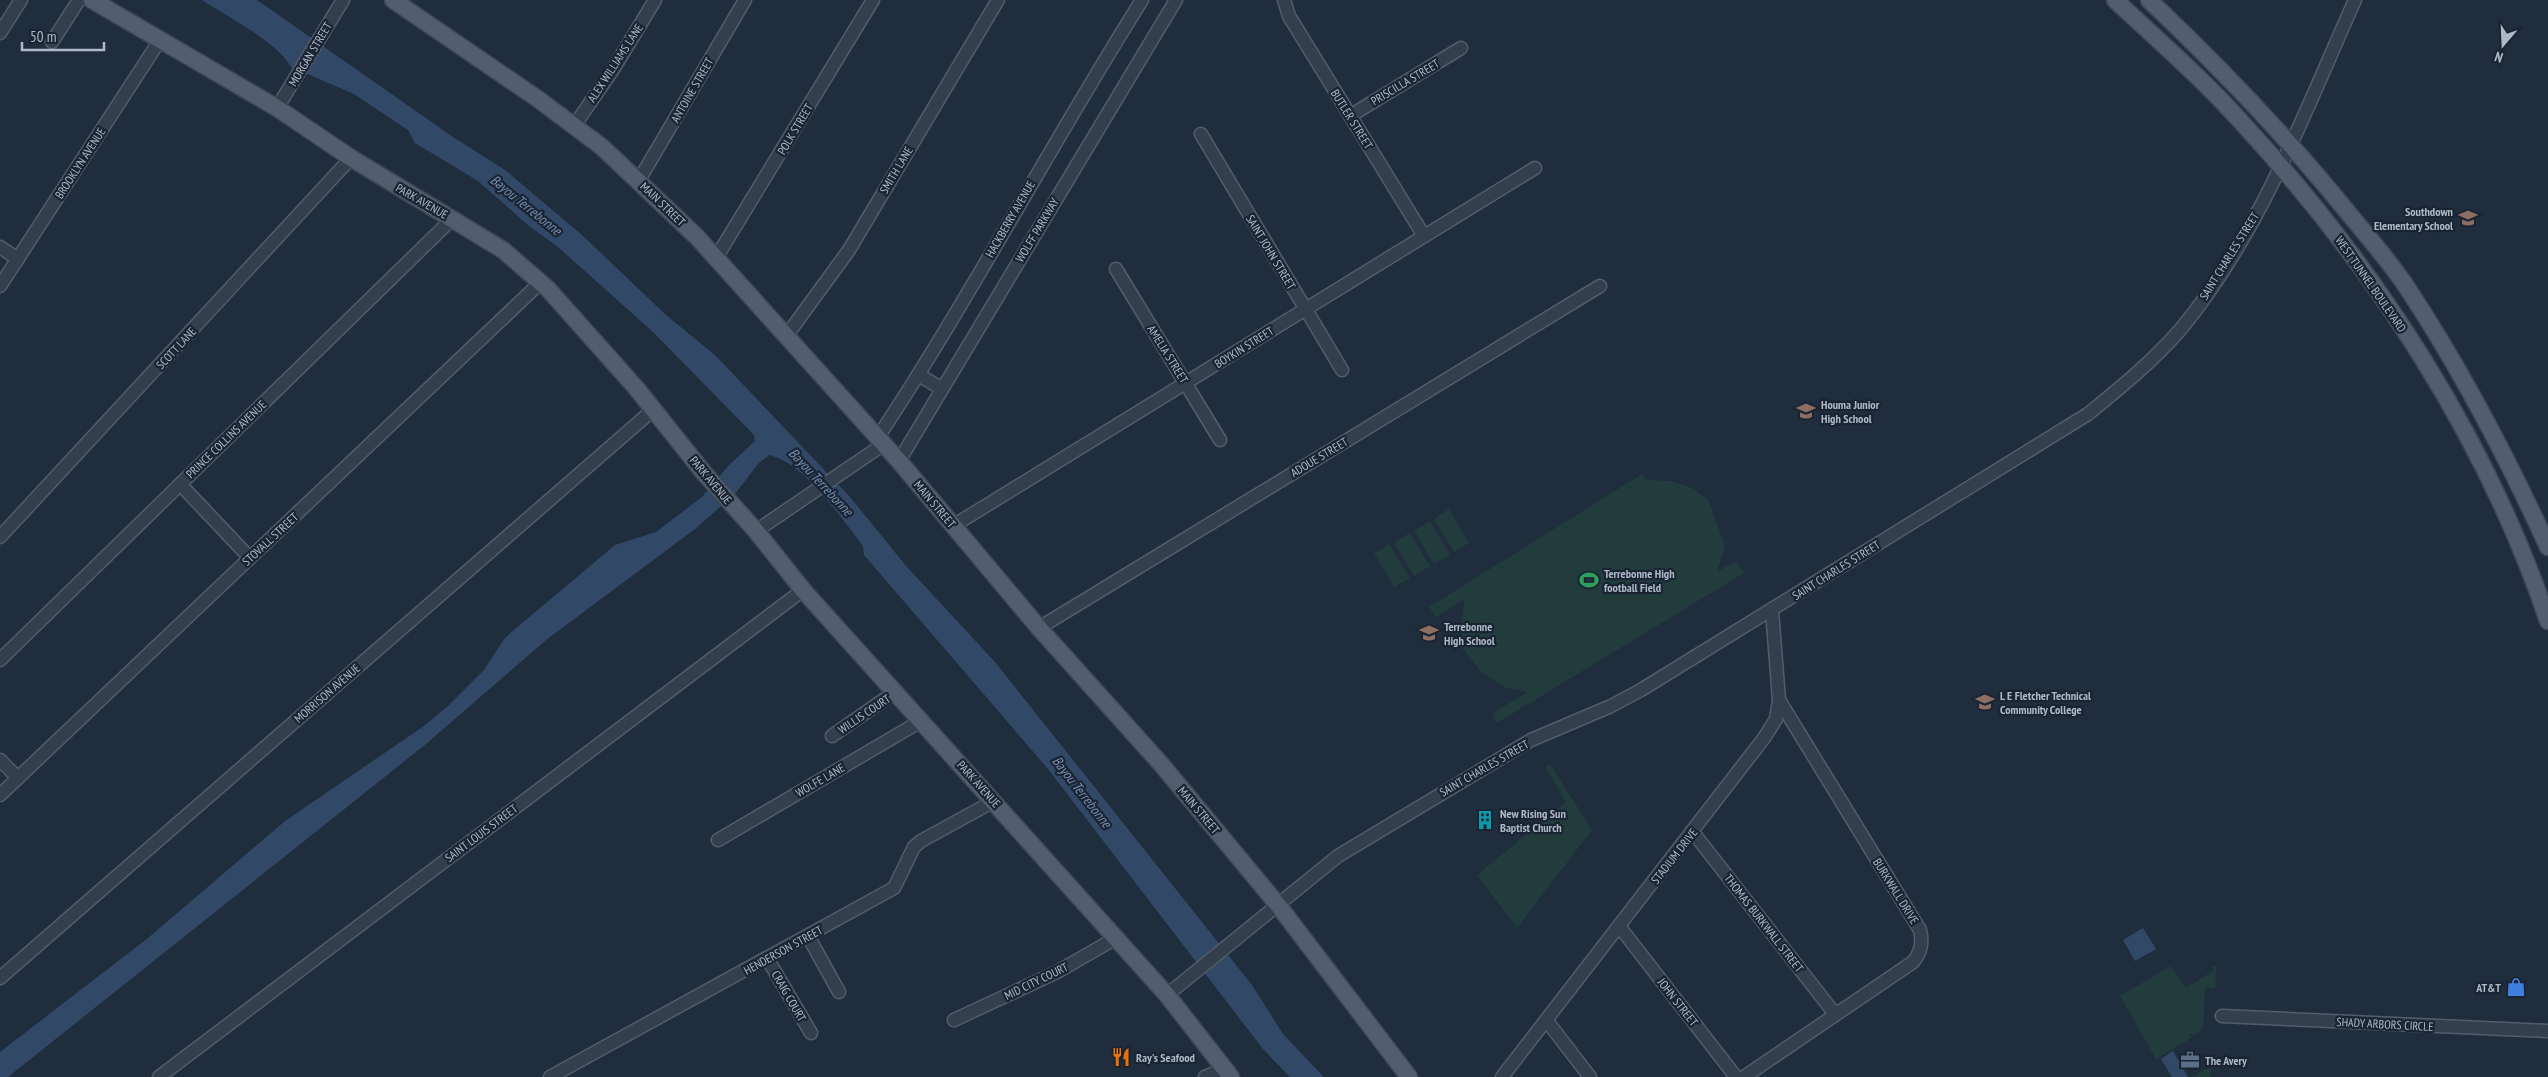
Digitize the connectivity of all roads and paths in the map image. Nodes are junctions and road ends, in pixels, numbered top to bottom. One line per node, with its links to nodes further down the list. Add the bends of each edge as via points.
1 (21, 0): 16 (street)
2 (79, 0): 18 (street)
3 (92, 0): 17 (main road, PARK AVENUE)
4 (343, 0): 20 (street, MORGAN STREET)
5 (392, 0): 22 (main road, MAIN STREET)
6 (655, 0): 22 (street, ALEX WILLIAMS LANE)
7 (745, 0): 28 (street, ANTOINE STREET)
8 (873, 0): 32 (street, POLK STREET)
9 (998, 0): 39 (street, SMITH LANE, via 849,250)
10 (1142, 0): 41 (street, HACKBERRY AVENUE, via 1082,95)
11 (1176, 0): 43 (street, WOLFF PARKWAY)
12 (1284, 0): 21 (street, BUTLER STREET, via 1289,16)
13 (2115, 0): 26 (main road, WEST TUNNEL BOULEVARD, via 2235,115)
14 (2149, 0): 24 (main road, WEST TUNNEL BOULEVARD, via 2207,55)
15 (2355, 0): 24 (street, SAINT CHARLES STREET)
16 (0, 33)
17 (160, 40): 20 (main road, PARK AVENUE); 33 (street, BROOKLYN AVENUE)
18 (52, 42)
19 (1461, 48): 21 (street, PRISCILLA STREET)
20 (278, 108): 25 (main road, PARK AVENUE)
21 (1350, 116): 30 (street, BUTLER STREET)
22 (574, 126): 28 (main road, MAIN STREET)
23 (1201, 134): 38 (street, SAINT JOHN STREET)
24 (2291, 144): 26 (street, SAINT CHARLES STREET); 52 (main road, WEST TUNNEL BOULEVARD, via 2405,285 2450,355 2490,426)
25 (351, 158): 29 (main road, PARK AVENUE); 51 (street, SCOTT LANE)
26 (2280, 166): 55 (street, SAINT CHARLES STREET, via 2218,278 2179,330 2139,372 2088,414); 56 (main road, WEST TUNNEL BOULEVARD, via 2350,251 2434,377 2511,528)
27 (1535, 168): 30 (street, BOYKIN STREET)
28 (640, 180): 32 (main road, MAIN STREET)
29 (452, 219): 35 (main road, PARK AVENUE, via 503,250); 48 (street, PRINCE COLLINS AVENUE)
30 (1424, 236): 38 (street, BOYKIN STREET)
31 (0, 247): 33 (street)
32 (716, 258): 39 (main road, MAIN STREET)
33 (18, 259): 36 (street, BROOKLYN AVENUE)
34 (1116, 269): 42 (street, AMELIA STREET)
35 (540, 282): 44 (main road, PARK AVENUE); 53 (street, STOVALL STREET)
36 (0, 286)
37 (1600, 286): 57 (street, ADOUE STREET)
38 (1305, 310): 40 (street, SAINT JOHN STREET); 42 (street, BOYKIN STREET)
39 (787, 336): 45 (main road, MAIN STREET)
40 (1342, 370)
41 (920, 376): 43 (street); 45 (street, HACKBERRY AVENUE)
42 (1186, 383): 46 (street, AMELIA STREET); 49 (street, BOYKIN STREET)
43 (942, 389): 47 (street, WOLFF PARKWAY)
44 (654, 409): 50 (main road, PARK AVENUE); 74 (street, MORRISON AVENUE)
45 (881, 440): 47 (main road, MAIN STREET); 50 (street, HACKBERRY AVENUE, via 844,473)
46 (1220, 440)
47 (899, 461): 49 (main road, MAIN STREET)
48 (180, 484): 53 (street); 58 (street, PRINCE COLLINS AVENUE)
49 (953, 526): 57 (main road, MAIN STREET)
50 (756, 532): 54 (main road, PARK AVENUE)
51 (0, 537)
52 (2548, 548)
53 (250, 558): 64 (street, STOVALL STREET)
54 (803, 590): 59 (main road, PARK AVENUE); 85 (street, SAINT LOUIS STREET)
55 (1772, 610): 60 (street, STADIUM DRIVE); 69 (street, SAINT CHARLES STREET, via 1642,690 1531,740 1438,794 1338,856)
56 (2548, 621)
57 (1039, 628): 69 (main road, MAIN STREET, via 1161,764)
58 (0, 660)
59 (896, 692): 61 (main road, PARK AVENUE); 62 (street, WILLIS COURT)
60 (1779, 700): 67 (street, STADIUM DRIVE, via 1776,719 1764,738); 77 (street, BURKWALL DRIVE, via 1920,930 1922,939 1918,955 1912,962)
61 (921, 721): 66 (main road, PARK AVENUE); 68 (street, WOLFE LANE)
62 (832, 736)
63 (0, 760): 64 (street)
64 (18, 778): 65 (street, STOVALL STREET)
65 (0, 795)
66 (994, 801): 71 (street, HENDERSON STREET, via 921,841 914,848 894,888); 72 (main road, PARK AVENUE)
67 (1692, 832): 70 (street, STADIUM DRIVE); 77 (street, THOMAS BURKWALL STREET)
68 (718, 840)
69 (1278, 905): 76 (street, SAINT CHARLES STREET); 87 (main road, MAIN STREET)
70 (1620, 926): 80 (street, STADIUM DRIVE); 90 (street, JOHN STREET)
71 (808, 936): 73 (street, HENDERSON STREET); 75 (street)
72 (1116, 938): 76 (main road, PARK AVENUE); 79 (street, MID CITY COURT, via 1057,972)
73 (767, 958): 82 (street, CRAIG COURT); 84 (street, HENDERSON STREET)
74 (0, 978)
75 (839, 992)
76 (1167, 995): 83 (main road, PARK AVENUE)
77 (1835, 1014): 91 (street, BURKWALL DRIVE)
78 (2222, 1016): 81 (street, SHADY ARBORS CIRCLE)
79 (954, 1020)
80 (1547, 1021): 88 (street, STADIUM DRIVE); 89 (street)
81 (2548, 1031)
82 (811, 1033)
83 (1228, 1073): 86 (street)
84 (554, 1076)
85 (158, 1077)
86 (1205, 1077)
87 (1409, 1077)
88 (1502, 1077)
89 (1590, 1077)
90 (1736, 1077)
91 (1744, 1077)

